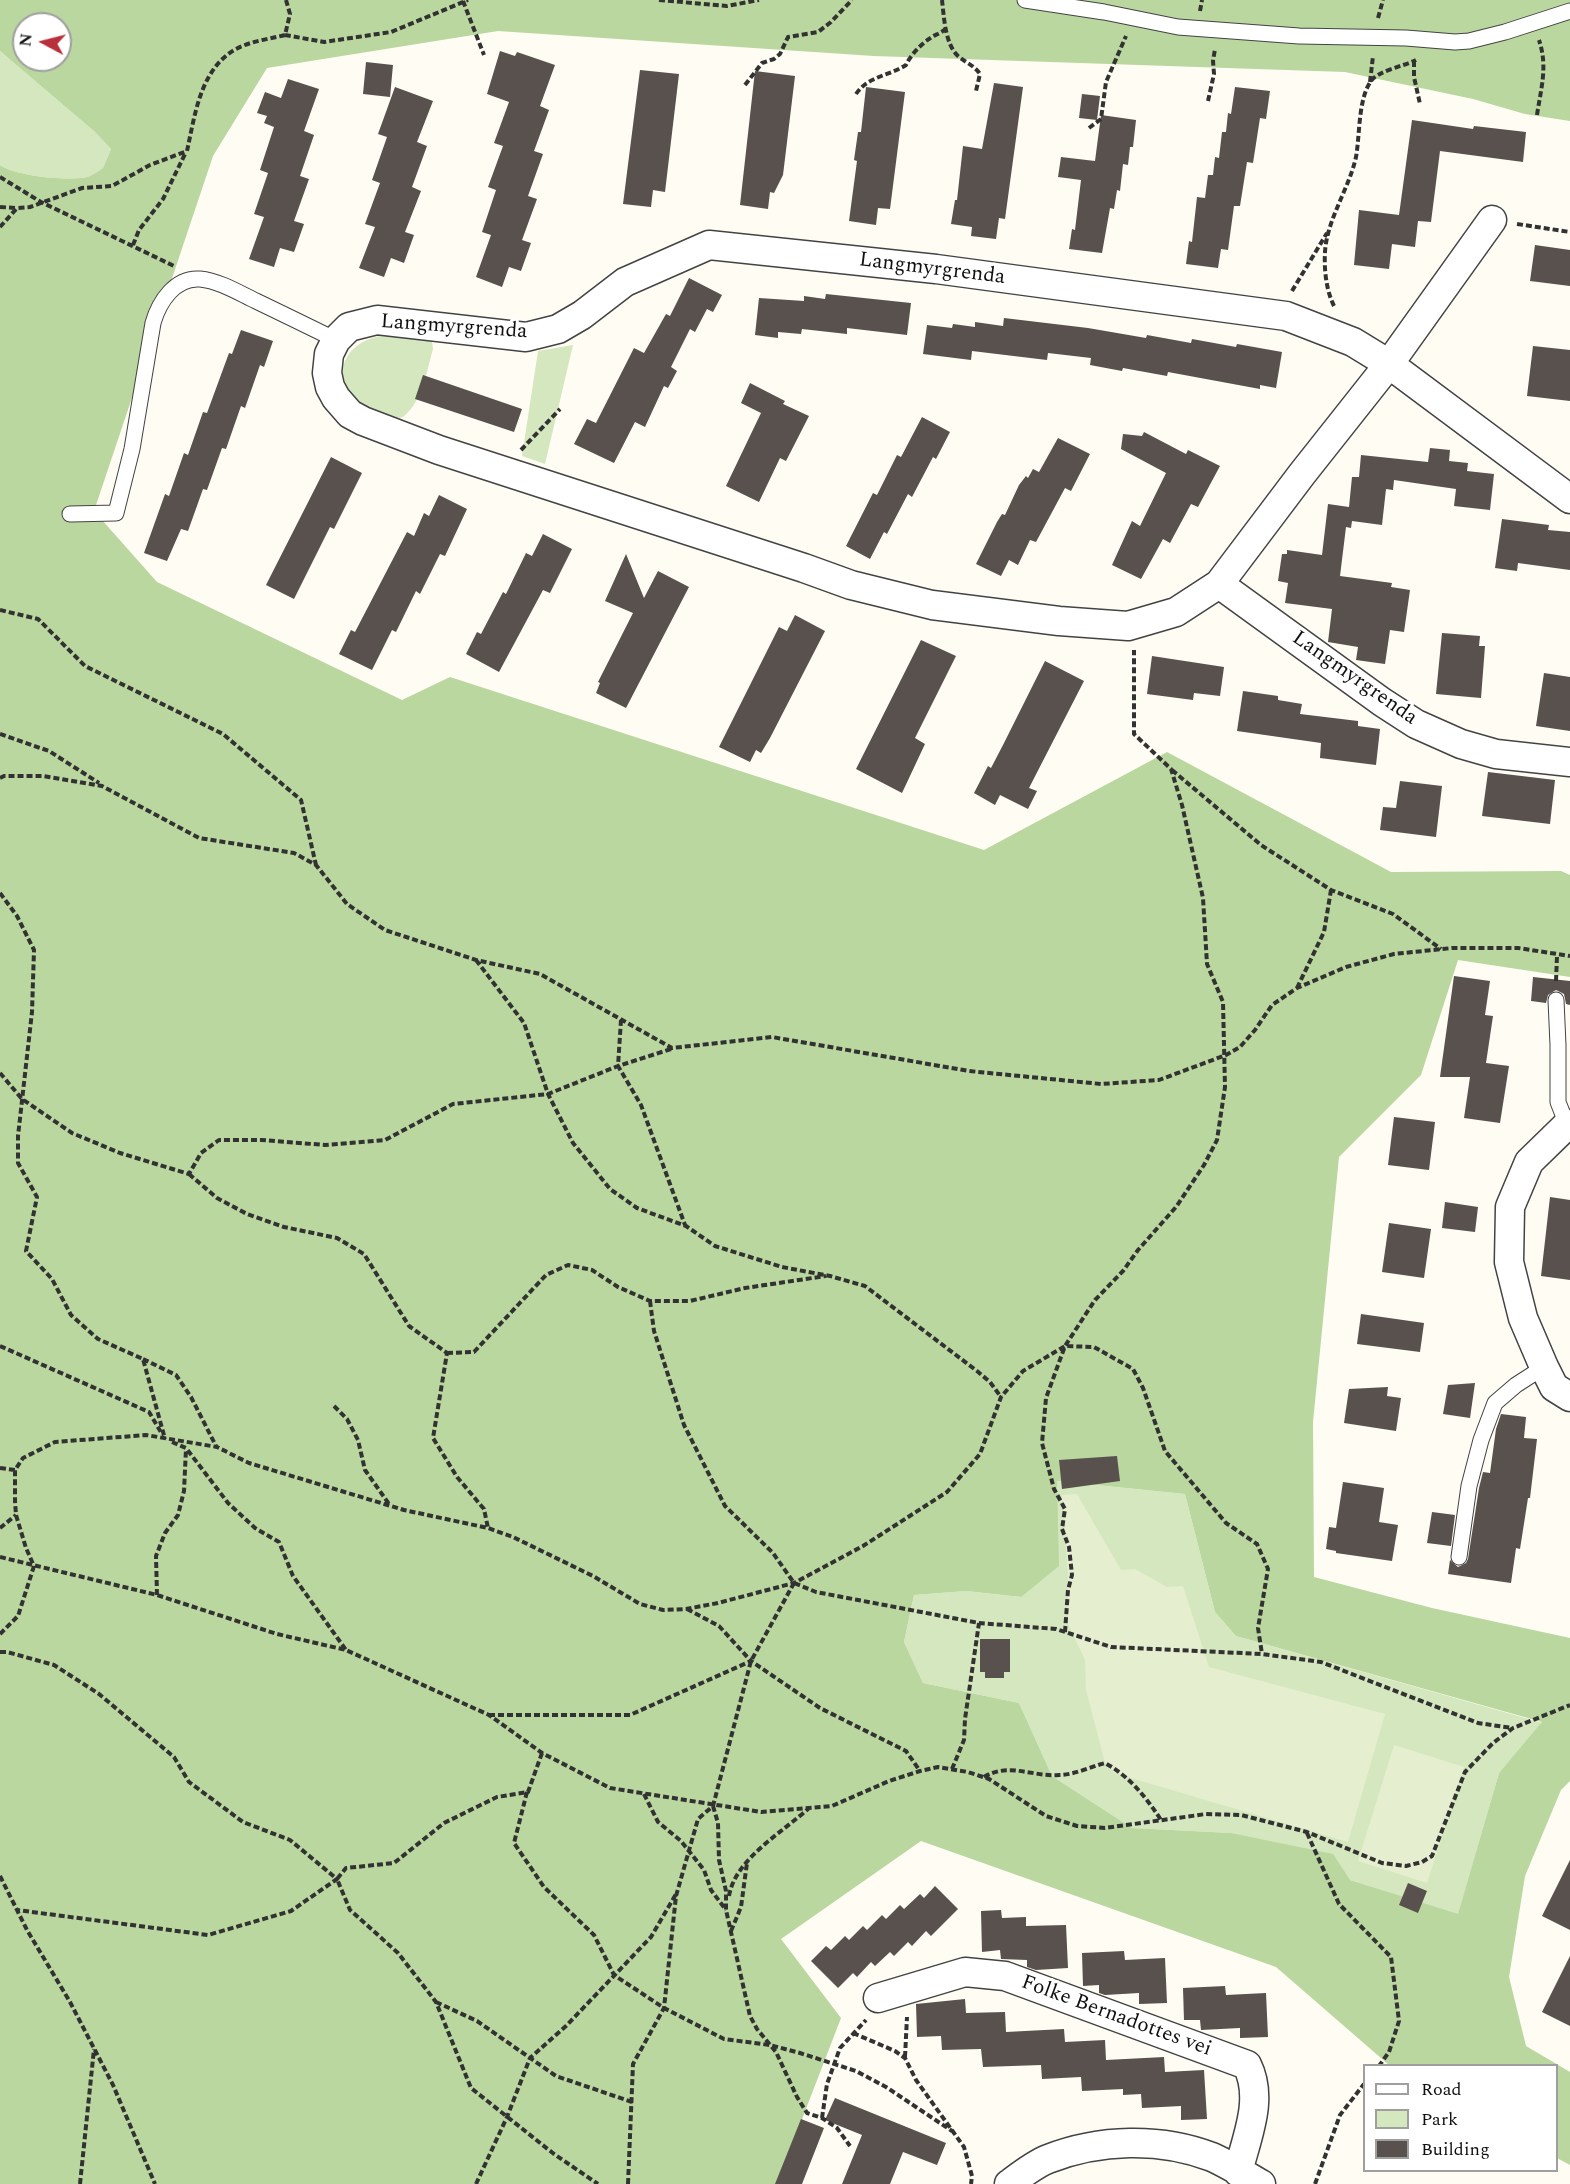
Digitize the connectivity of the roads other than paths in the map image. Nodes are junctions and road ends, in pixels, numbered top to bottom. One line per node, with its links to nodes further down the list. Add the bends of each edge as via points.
1 (1025, 0): 2 (lane, via 1178,27 1455,42)
2 (1570, 11)
3 (1492, 220): 5 (street)
4 (336, 340): 5 (street, Langmyrgrenda, via 348,327 377,320 526,337 558,329 625,282 709,245 936,269 1286,316 1353,342); 7 (lane, via 222,285 199,279 173,288 158,307 116,513); 8 (street, via 329,354 330,387 350,414 363,421 851,585 932,605 1128,626 1176,612)
5 (1389, 364): 6 (street, Langmyrgrenda); 8 (street)
6 (1570, 499)
7 (70, 514)
8 (1219, 584): 9 (street, Langmyrgrenda, via 1416,724 1496,754)
9 (1570, 762)
10 (1556, 1000): 11 (lane, via 1558,1102)
11 (1568, 1124): 12 (street, via 1529,1162 1510,1207 1509,1262 1523,1318)
12 (1544, 1367): 13 (street, via 1554,1387); 14 (lane, via 1495,1404 1469,1486)
13 (1570, 1397)
14 (1459, 1557)
15 (878, 1998): 16 (street, Folke Bernadottes vei, via 965,1972 1005,1977 1247,2065 1254,2079 1255,2103)
16 (1249, 2178): 17 (street, Folke Bernadottes vei, via 1212,2157 1169,2145 1124,2143 1088,2147 1046,2159)
17 (1009, 2184)

